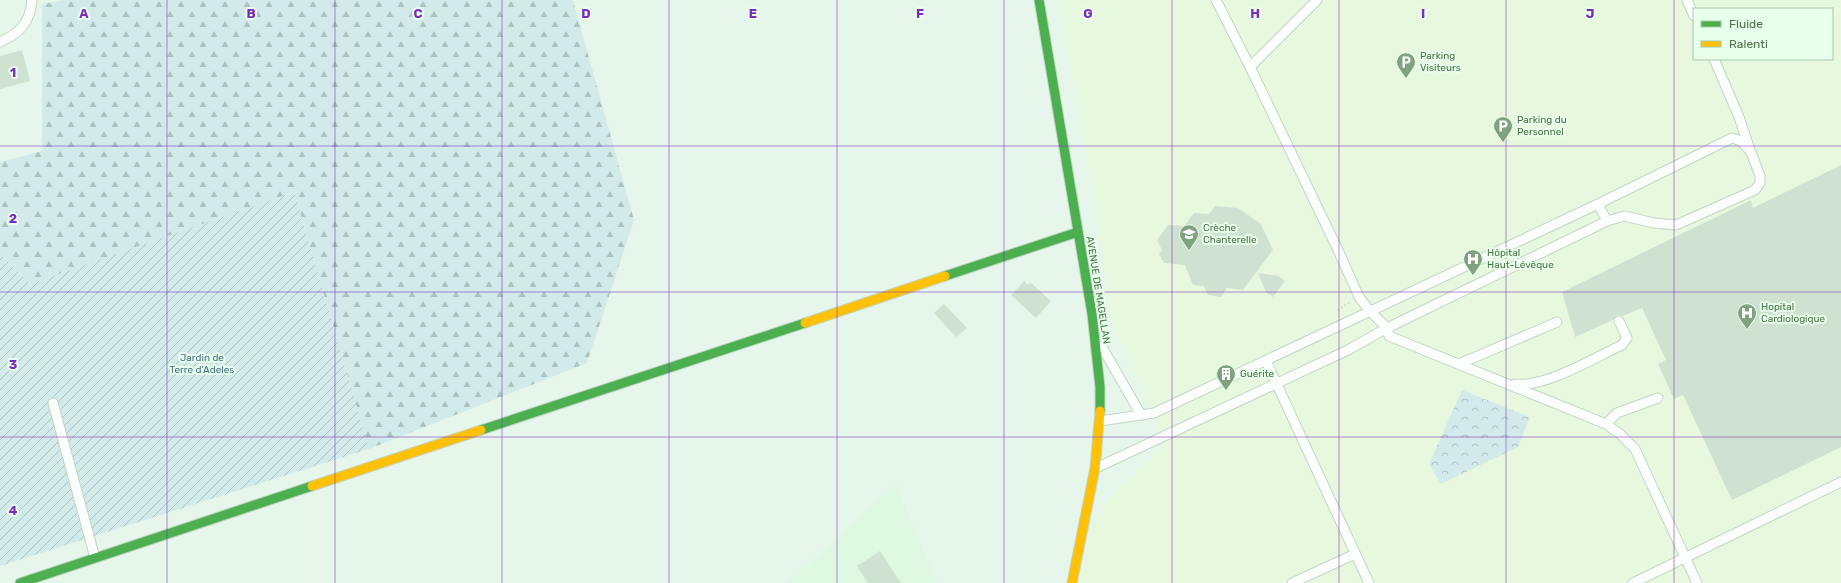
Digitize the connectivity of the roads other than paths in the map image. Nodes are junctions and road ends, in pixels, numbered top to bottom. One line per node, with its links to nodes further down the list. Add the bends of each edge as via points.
1 (32, 0): 7 (lane, via 31,13 24,27)
2 (1039, 0): 13 (street, AVENUE DE MAGELLAN)
3 (1216, 0): 9 (lane)
4 (1317, 0): 9 (lane)
5 (1687, 0): 6 (lane)
6 (1693, 14)
7 (0, 42)
8 (1714, 60): 10 (lane)
9 (1250, 67): 14 (lane, via 1359,297)
10 (1751, 152): 11 (lane, via 1741,141 1732,138); 12 (lane, via 1760,176 1760,183 1755,190 1676,225 1624,216)
11 (1598, 204): 12 (lane); 14 (lane)
12 (1607, 221): 17 (lane)
13 (1078, 232): 18 (street, AVENUE DE MAGELLAN); 33 (street)
14 (1370, 311): 17 (lane); 19 (lane)
15 (1619, 321): 22 (lane, via 1627,338 1622,345)
16 (1557, 322): 20 (lane)
17 (1387, 328): 20 (lane, via 1389,336); 23 (lane, via 1348,350)
18 (1094, 332): 27 (lane); 28 (street, AVENUE DE MAGELLAN, via 1100,387)
19 (1266, 361): 23 (lane); 27 (lane, via 1154,413)
20 (1459, 364): 21 (lane)
21 (1501, 382): 22 (lane, via 1525,385); 24 (lane)
22 (1541, 382): 24 (lane, via 1532,389)
23 (1276, 384): 30 (lane); 32 (lane)
24 (1537, 396): 29 (lane)
25 (1658, 398): 29 (lane, via 1617,413)
26 (53, 403): 33 (lane)
27 (1141, 415): 28 (lane)
28 (1100, 421): 30 (street, AVENUE DE MAGELLAN)
29 (1606, 424): 34 (lane, via 1634,449)
30 (1095, 468): 36 (street, AVENUE DE MAGELLAN)
31 (1841, 482): 34 (lane)
32 (1355, 554): 37 (lane); 38 (lane)
33 (95, 558): 35 (street)
34 (1686, 558): 39 (lane); 40 (lane)
35 (20, 583)
36 (1072, 583)
37 (1292, 583)
38 (1369, 583)
39 (1633, 583)
40 (1697, 583)

